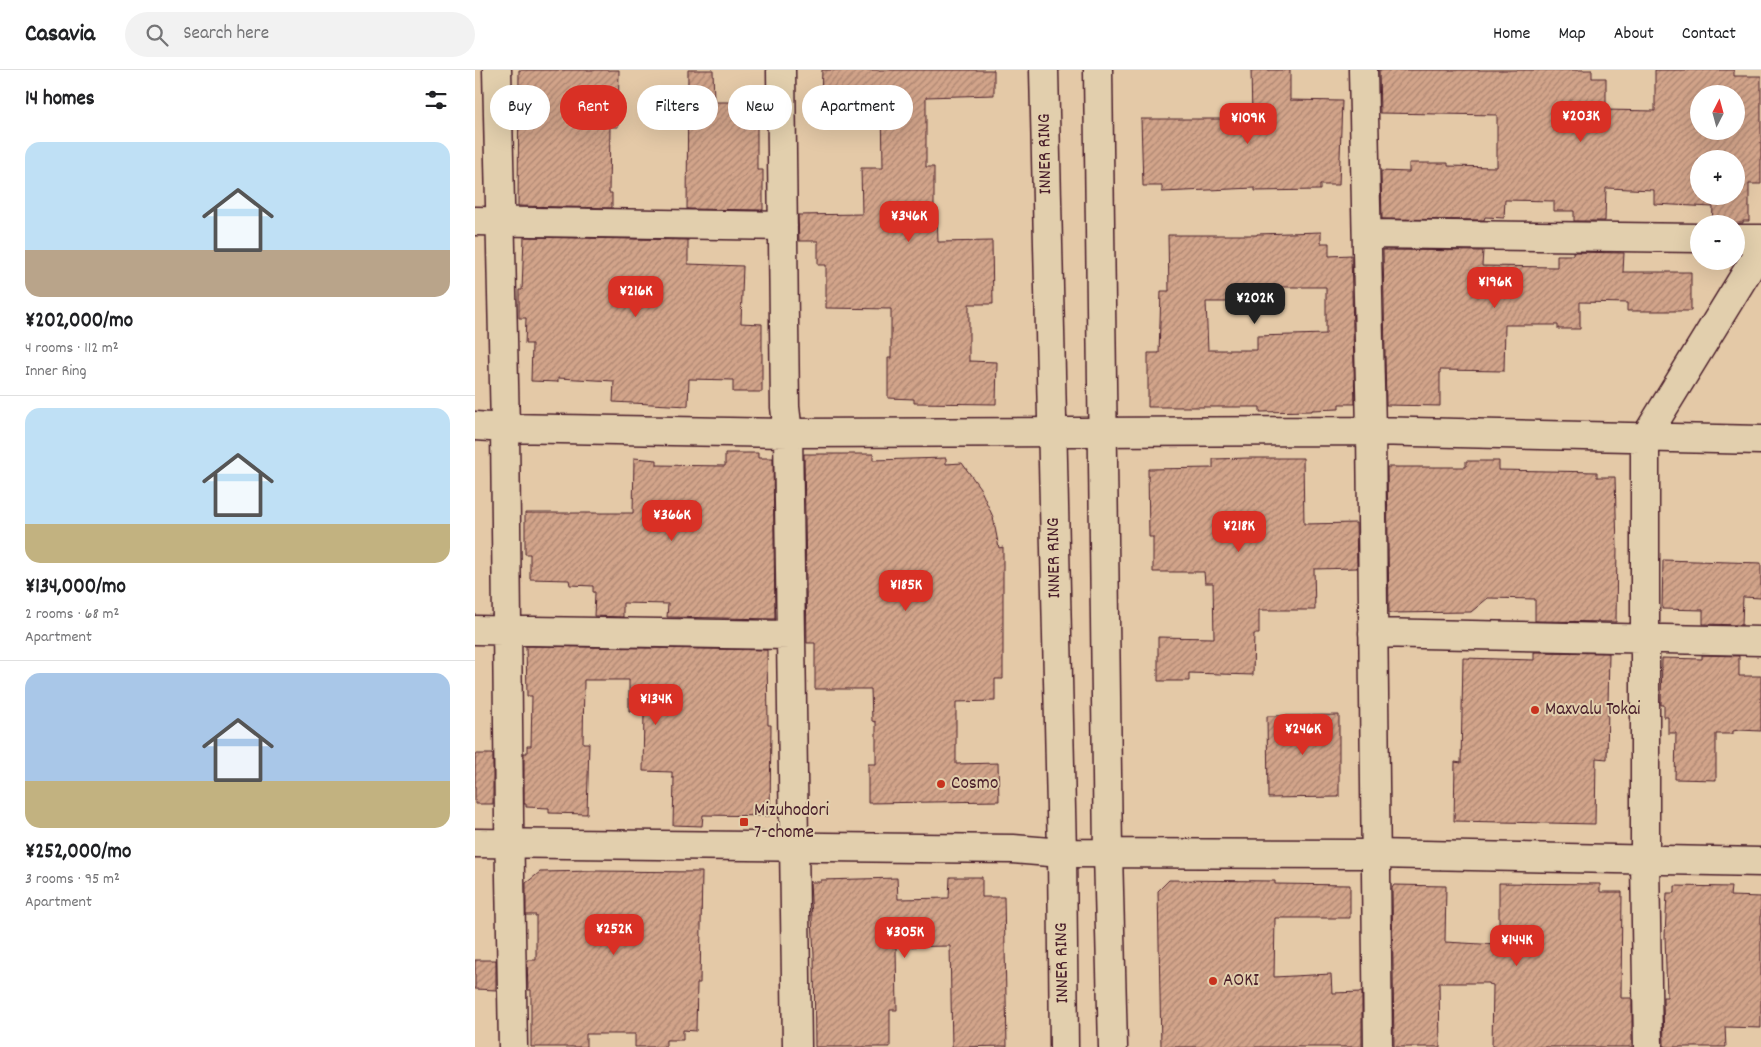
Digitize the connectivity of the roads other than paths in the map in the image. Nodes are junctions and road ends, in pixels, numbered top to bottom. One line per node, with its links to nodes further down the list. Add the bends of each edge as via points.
1 (497, 70): 6 (street)
2 (781, 70): 7 (street)
3 (1044, 70): 15 (street, INNER RING)
4 (1098, 70): 18 (street)
5 (1363, 70): 8 (street)
6 (488, 221): 7 (street); 14 (street)
7 (783, 226): 17 (street)
8 (1367, 234): 9 (street); 16 (street)
9 (1690, 238)
10 (1745, 239): 11 (street)
11 (1761, 239)
12 (1761, 249): 19 (street)
13 (475, 426): 14 (street)
14 (505, 428): 17 (street); 22 (street)
15 (1052, 431): 17 (street); 18 (street); 30 (street, INNER RING)
16 (1371, 431): 18 (street); 19 (street); 23 (street)
17 (788, 433): 24 (street)
18 (1103, 433): 31 (street)
19 (1645, 438): 20 (street); 25 (street)
20 (1761, 440)
21 (475, 630): 22 (street)
22 (507, 630): 24 (street); 28 (street)
23 (1373, 633): 25 (street); 32 (street)
24 (791, 635): 29 (street)
25 (1645, 638): 26 (street); 33 (street)
26 (1761, 642)
27 (475, 843): 28 (street)
28 (509, 843): 29 (street); 35 (street)
29 (795, 845): 30 (street, via 1013,848); 36 (street)
30 (1062, 853): 31 (street); 37 (street, INNER RING)
31 (1108, 853): 32 (street); 38 (street)
32 (1375, 854): 33 (street); 39 (street)
33 (1645, 861): 34 (street); 40 (street)
34 (1761, 862)
35 (513, 1047)
36 (797, 1047)
37 (1064, 1047)
38 (1113, 1047)
39 (1378, 1047)
40 (1648, 1047)

